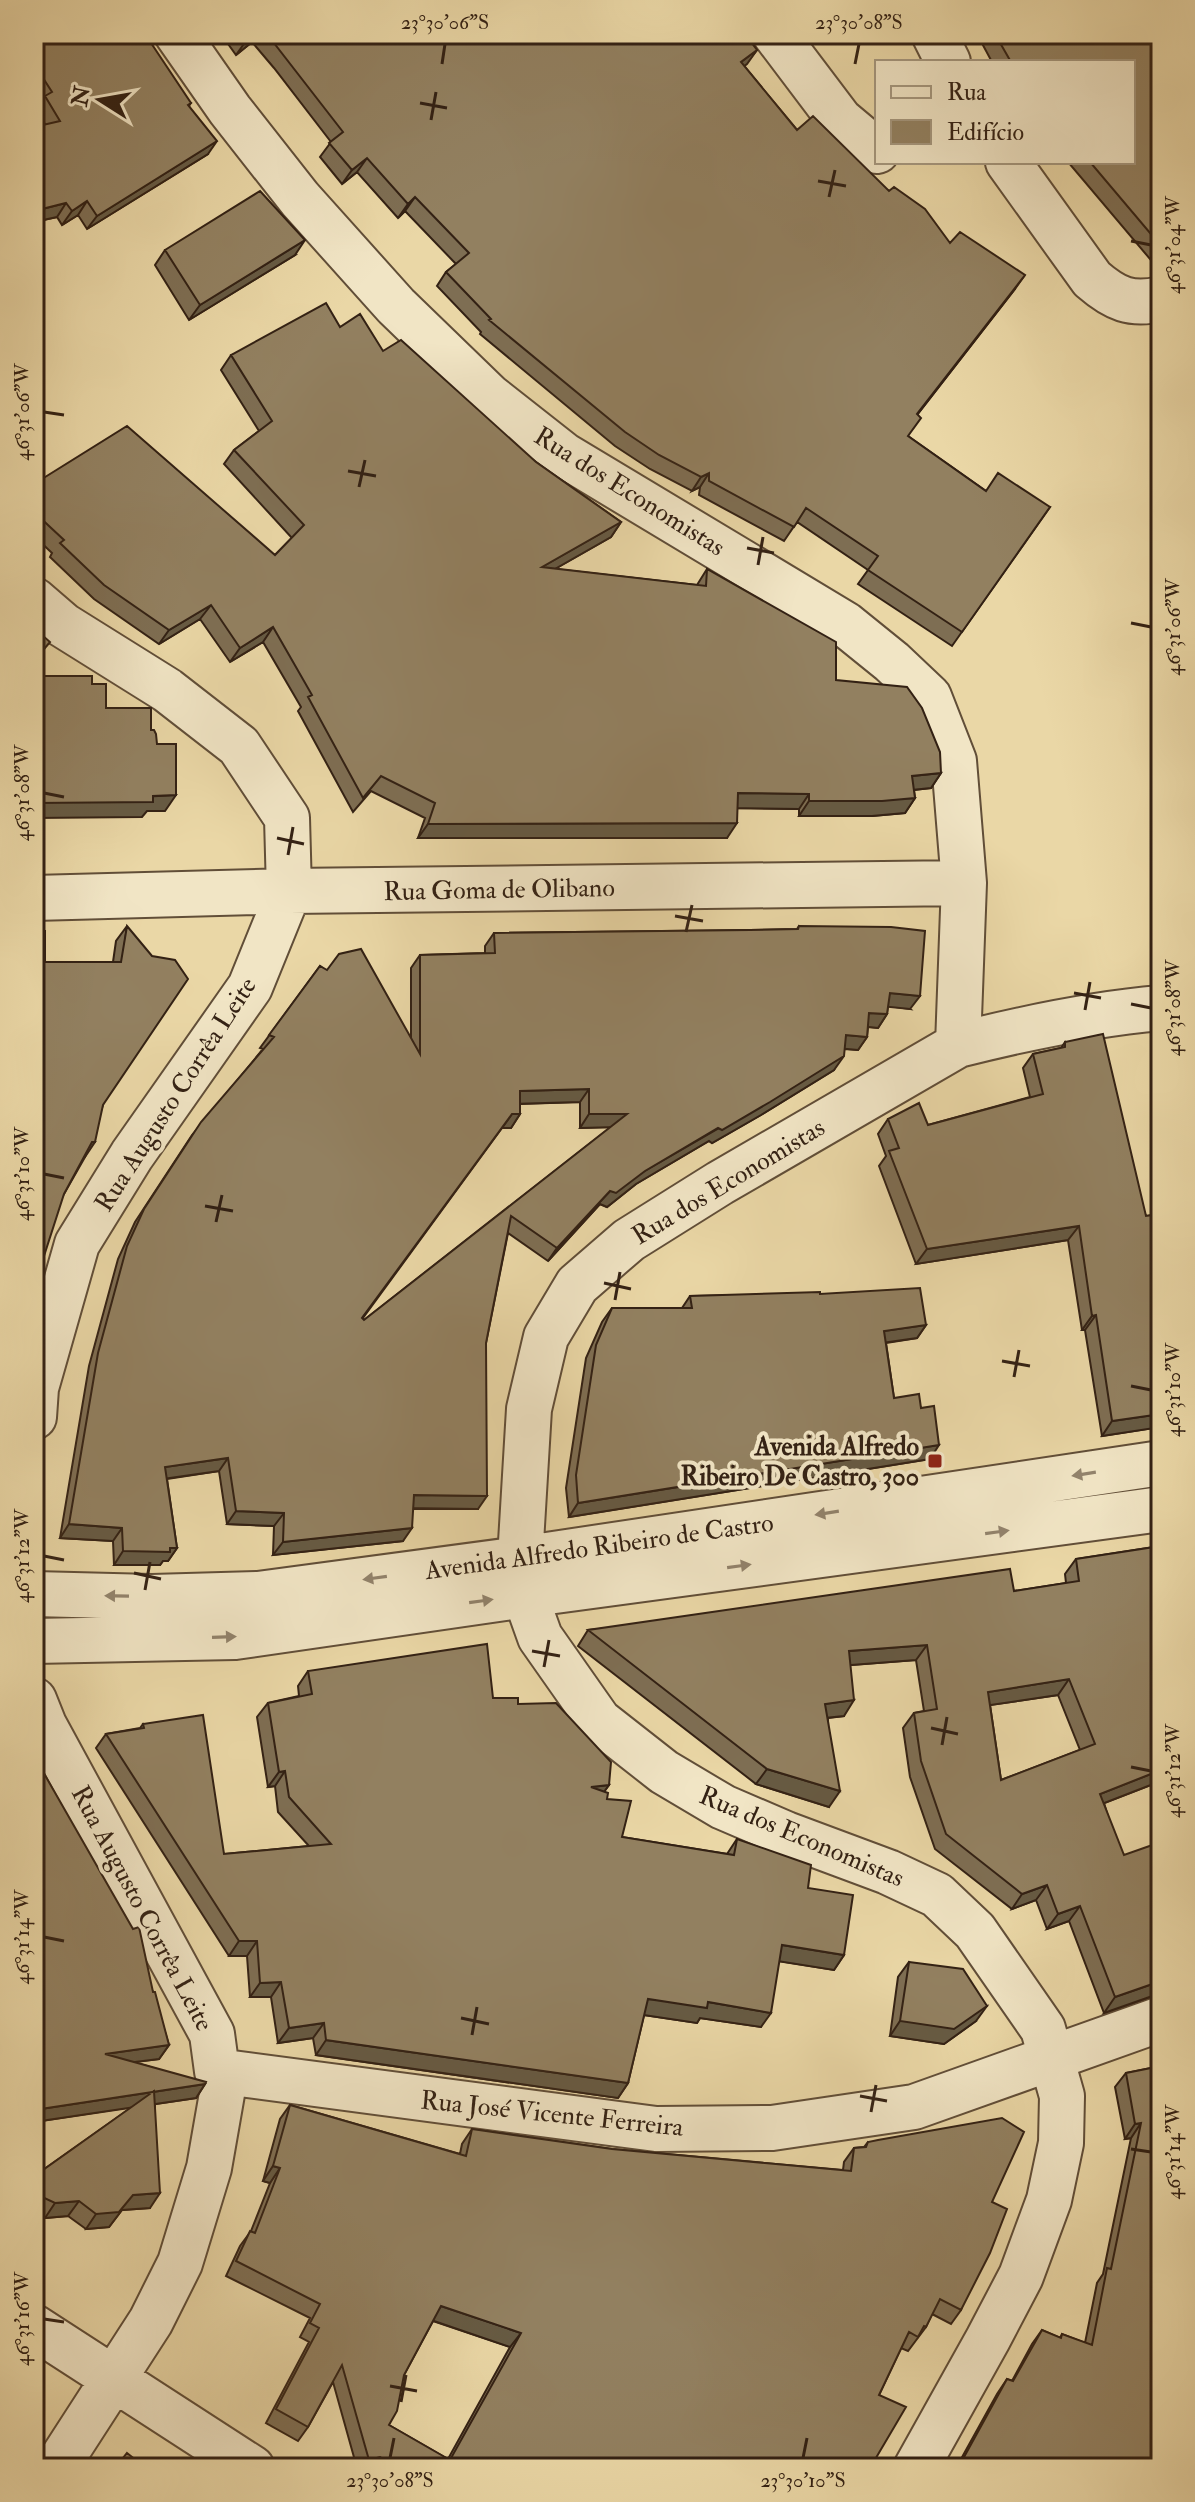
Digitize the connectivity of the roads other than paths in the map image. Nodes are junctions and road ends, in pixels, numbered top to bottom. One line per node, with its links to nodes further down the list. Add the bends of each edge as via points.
1 (177, 34): 9 (street, Rua dos Economistas, via 300,199 396,306 489,396 564,455 845,624 929,697 954,761)
2 (775, 34): 5 (street, via 840,120)
3 (934, 34): 4 (street)
4 (947, 60)
5 (875, 149)
6 (1009, 164): 7 (street, via 1092,279 1110,295 1134,303)
7 (1161, 299)
8 (34, 600): 10 (street, Rua Augusto Corrêa Leite, via 239,746 287,818)
9 (964, 883): 10 (street, Rua Goma de Olibano); 13 (street, Rua dos Economistas)
10 (289, 891): 11 (street, Rua Goma de Olibano); 14 (street, Rua Augusto Corrêa Leite, via 250,987 132,1155 77,1244 36,1388)
11 (34, 898)
12 (1161, 1008): 13 (street, via 1045,1023)
13 (958, 1045): 17 (street, Rua dos Economistas, via 629,1240 577,1285 546,1337 529,1409)
14 (34, 1417)
15 (1161, 1463): 17 (street, Avenida Alfredo Ribeiro de Castro, one-way to 17)
16 (1161, 1509): 17 (street, Avenida Alfredo Ribeiro de Castro, one-way to 16)
17 (522, 1577): 18 (street, Avenida Alfredo Ribeiro de Castro, one-way to 18, via 258,1594); 19 (street, Avenida Alfredo Ribeiro de Castro, one-way to 17, via 235,1637); 22 (street, Rua dos Economistas, via 540,1637 599,1721 664,1772 723,1807 937,1895 975,1931 1043,2029)
18 (34, 1594)
19 (34, 1641)
20 (34, 1700): 23 (street, Rua Augusto Corrêa Leite, via 212,2034)
21 (1161, 2019): 22 (street, Rua José Vicente Ferreira)
22 (1053, 2057): 23 (street, Rua José Vicente Ferreira, via 914,2107 772,2128 656,2129); 28 (street, Rua dos Economistas, via 1062,2096 1061,2143 1049,2200 1021,2276)
23 (217, 2071): 25 (street, Rua Augusto Corrêa Leite, via 223,2088 209,2168 180,2263)
24 (34, 2327): 25 (street)
25 (115, 2379): 26 (street, Rua Augusto Corrêa Leite); 27 (street)
26 (56, 2468)
27 (252, 2468)
28 (916, 2468)

